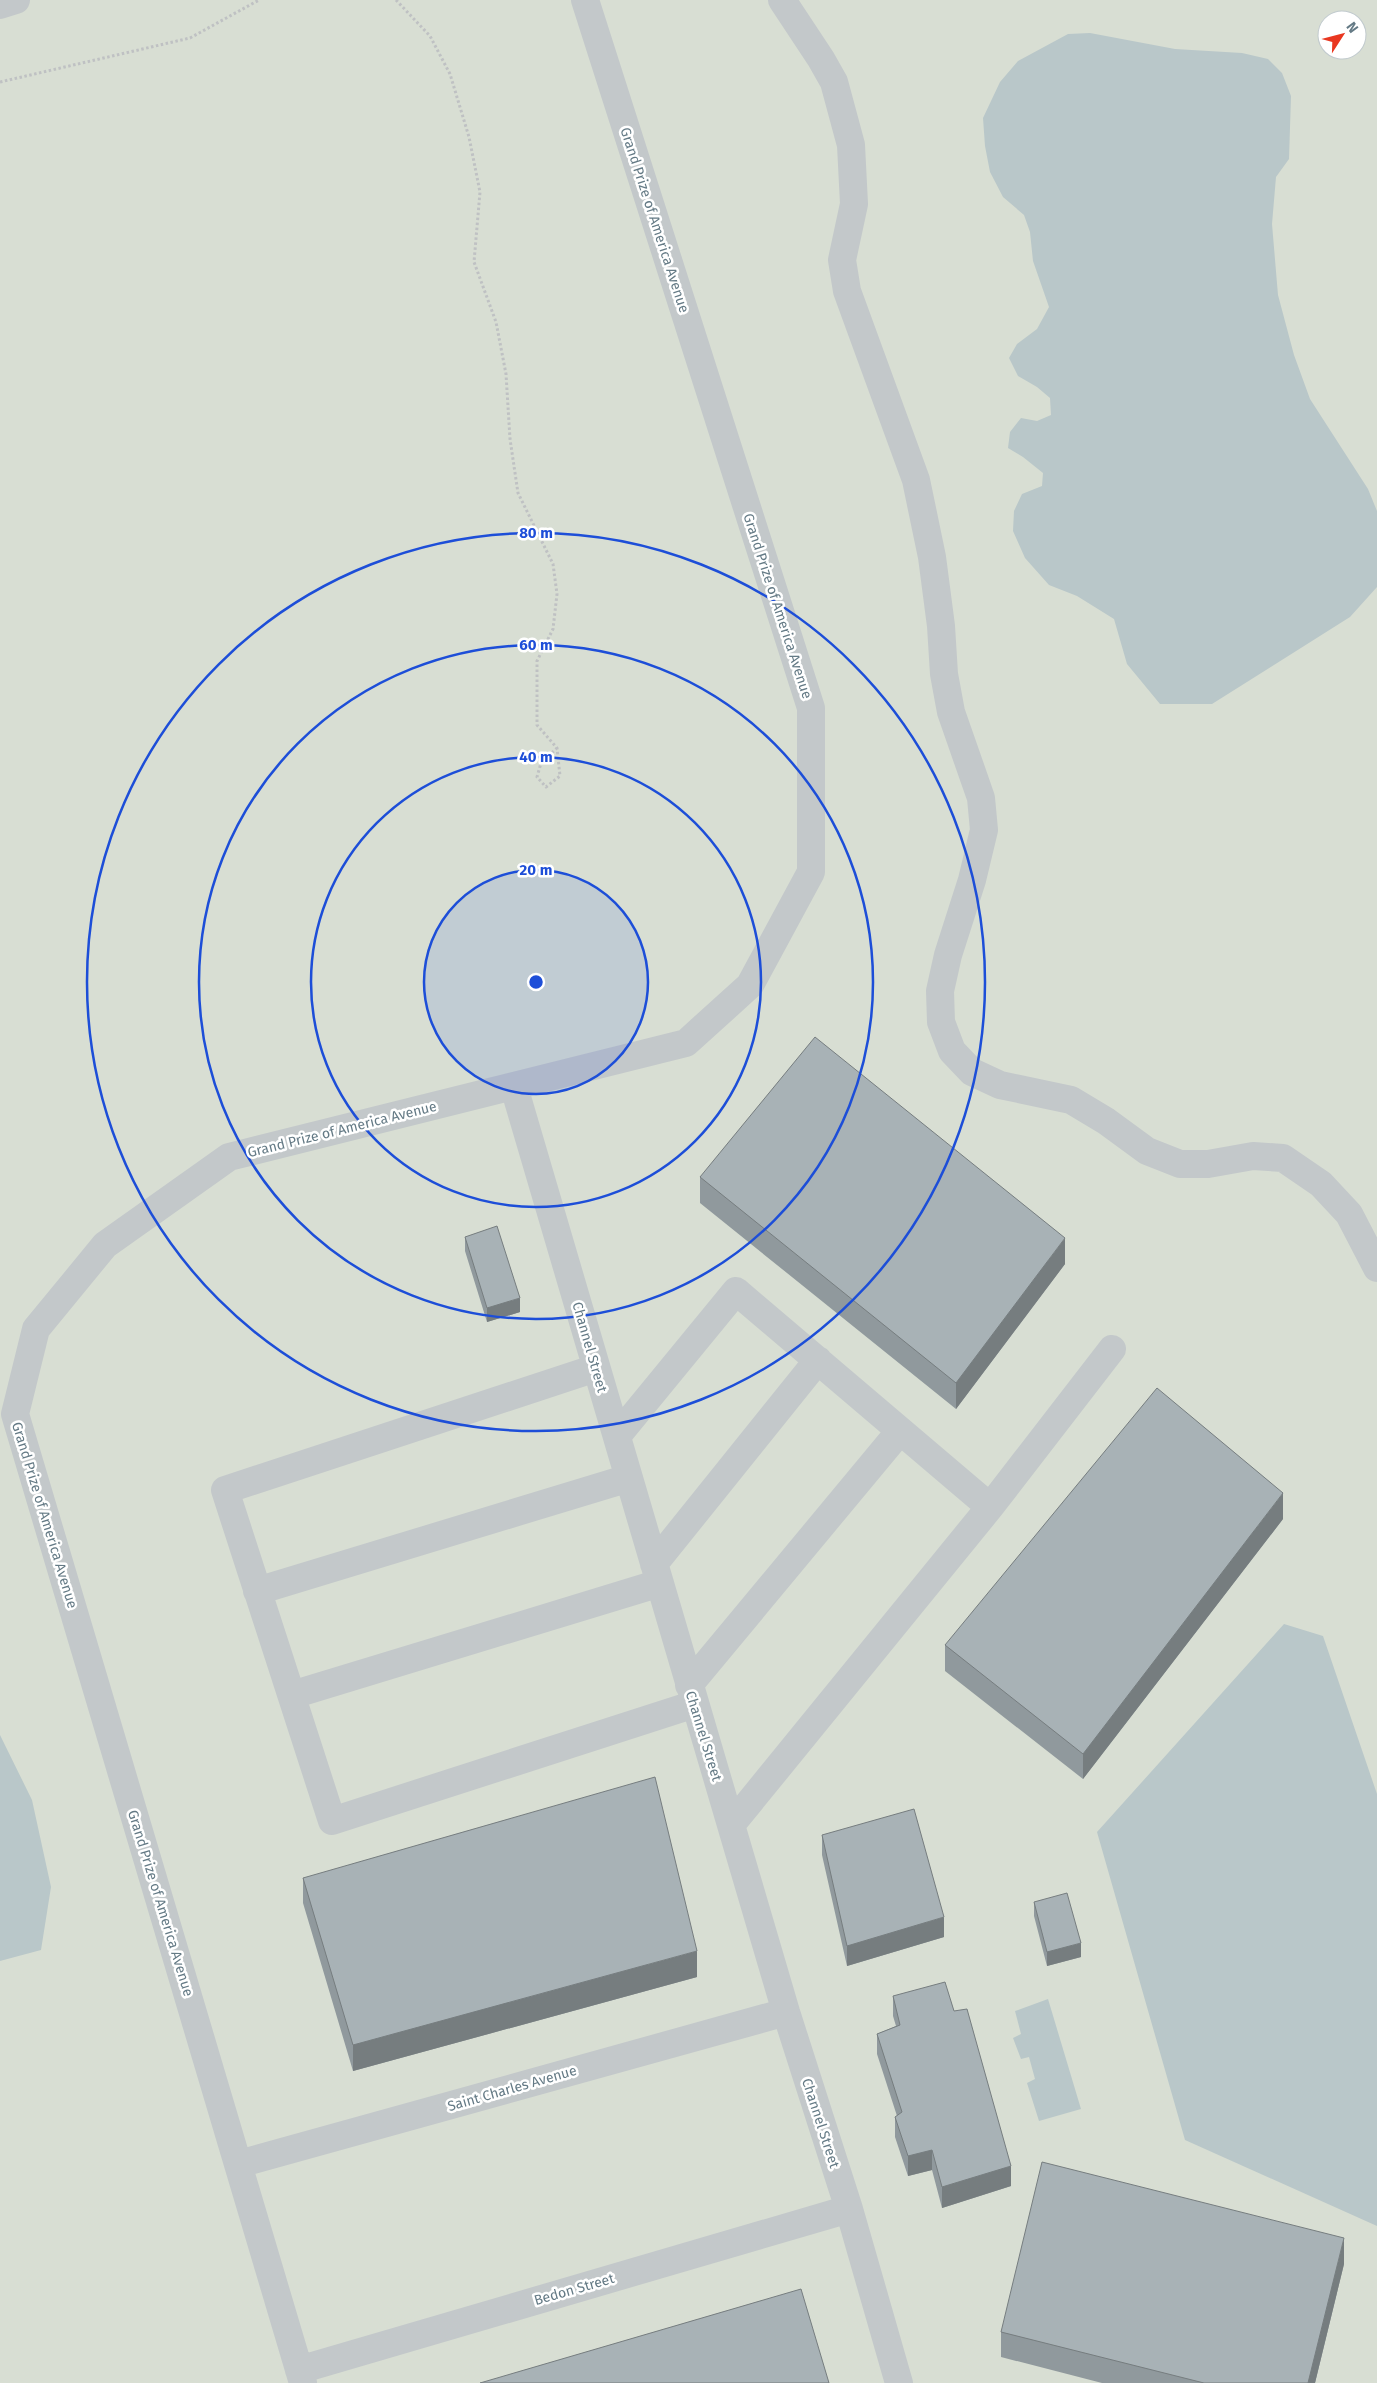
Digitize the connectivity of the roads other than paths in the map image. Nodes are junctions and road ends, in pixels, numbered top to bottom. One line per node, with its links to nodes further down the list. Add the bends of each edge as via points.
1 (16, 0): 4 (street)
2 (585, 0): 5 (street, Grand Prize of America Avenue, via 811,708 810,872 750,985 686,1042)
3 (782, 0): 6 (street, via 834,82 851,145 854,204 842,260 848,291 916,480 932,557 951,712 981,798 984,830 940,991 941,1022 952,1050 972,1072 1000,1085 1071,1100 1147,1151 1180,1164 1208,1164 1253,1156 1283,1158 1321,1184 1349,1214)
4 (0, 5)
5 (514, 1087): 9 (street, Channel Street); 20 (street, Grand Prize of America Avenue, via 229,1157 105,1245 36,1329 15,1414)
6 (1377, 1268)
7 (1112, 1349): 13 (street)
8 (818, 1360): 10 (street); 11 (street, via 736,1291); 14 (street)
9 (596, 1368): 11 (street, Channel Street); 15 (street, via 225,1490)
10 (900, 1431): 13 (street); 17 (street)
11 (616, 1436): 12 (street, Channel Street)
12 (629, 1478): 14 (street, Channel Street); 15 (street)
13 (990, 1507): 18 (street)
14 (657, 1573): 16 (street); 17 (street, Channel Street)
15 (257, 1591): 16 (street)
16 (292, 1695): 17 (street, via 332,1821)
17 (692, 1695): 18 (street, Channel Street)
18 (731, 1825): 19 (street, Channel Street)
19 (786, 2012): 20 (street, Saint Charles Avenue); 21 (street, Channel Street)
20 (239, 2164): 22 (street, Grand Prize of America Avenue)
21 (849, 2209): 22 (street, Bedon Street); 23 (street, Channel Street)
22 (301, 2376)
23 (899, 2383)

